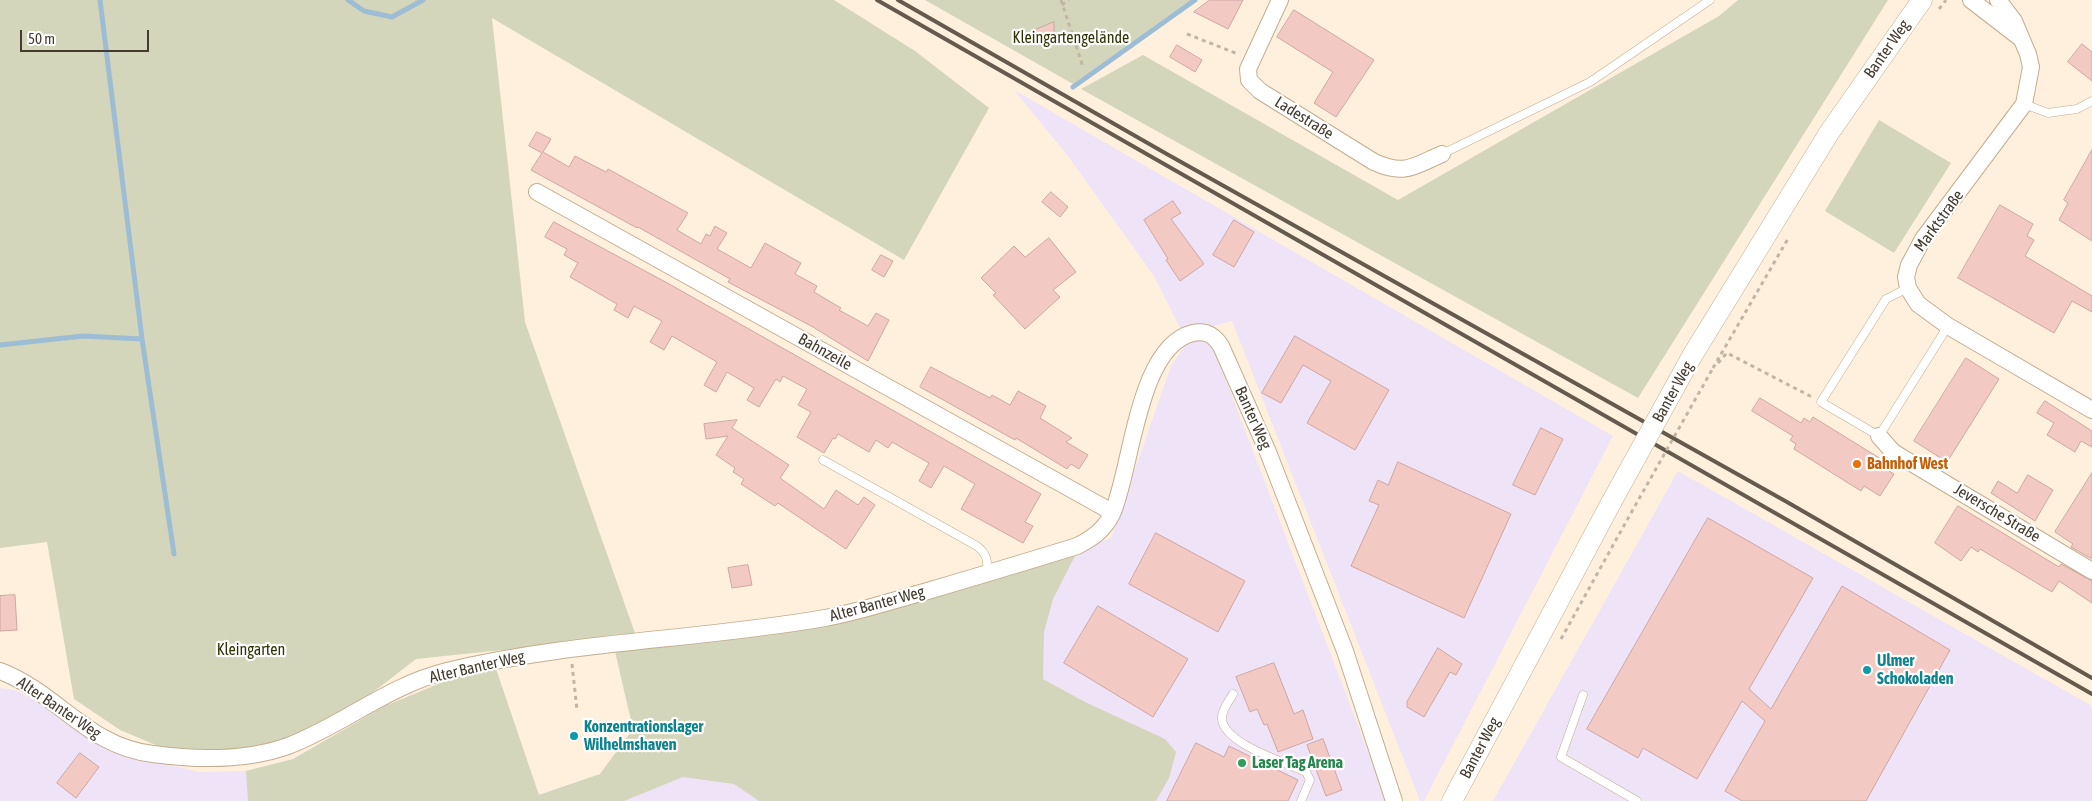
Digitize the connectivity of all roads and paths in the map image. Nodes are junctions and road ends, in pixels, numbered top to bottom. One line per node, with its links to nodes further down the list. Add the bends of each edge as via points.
1 (1061, 0): 8 (path)
2 (1069, 0): 8 (path)
3 (1280, 0): 12 (street)
4 (1710, 0): 16 (lane, via 1590,82)
5 (1946, 0): 9 (path)
6 (1971, 0): 11 (street)
7 (1998, 0): 11 (street, Marktstraße)
8 (1062, 5): 13 (path)
9 (1929, 7): 38 (street, Banter Weg, bridge, via 1828,133 1692,356)
10 (1187, 34): 12 (path)
11 (2023, 40): 15 (street, Marktstraße, via 2031,67)
12 (1250, 59): 16 (street, Ladestraße, via 1249,80 1260,91 1374,162 1390,169 1408,169)
13 (1083, 67)
14 (2092, 101): 15 (lane, via 2077,109 2048,113)
15 (2024, 104): 19 (street, Marktstraße, via 1923,239 1909,265)
16 (1442, 154)
17 (537, 192): 27 (street, Bahnzeile)
18 (1791, 233): 22 (path)
19 (1908, 288): 20 (street, via 1918,304); 23 (lane, via 1886,300)
20 (1948, 326): 24 (street); 25 (lane)
21 (1222, 346): 27 (street, Alter Banter Weg, via 1210,334 1188,334 1176,341 1159,363 1137,415); 37 (street, Banter Weg, via 1268,452 1345,651)
22 (1714, 368): 23 (path, via 1727,353); 28 (path, bridge)
23 (1821, 402): 25 (lane)
24 (2092, 410)
25 (1879, 436): 29 (street, Jeversche Straße, via 1893,452)
26 (823, 460): 30 (lane, via 977,546 988,562)
27 (1112, 512): 30 (street, Alter Banter Weg, via 1100,532 1077,546)
28 (1631, 513)
29 (2092, 571)
30 (987, 573): 31 (street, Alter Banter Weg, via 824,618)
31 (570, 648): 32 (street, Alter Banter Weg, via 445,671 385,695 317,733 286,746 227,758 153,754 110,743 43,694); 35 (path)
32 (0, 671)
33 (1232, 694): 36 (lane, via 1222,715 1226,730 1239,742 1306,772 1310,780)
34 (1583, 695): 39 (lane, via 1561,758)
35 (578, 710)
36 (1301, 801)
37 (1394, 801)
38 (1452, 801)
39 (1637, 801)

